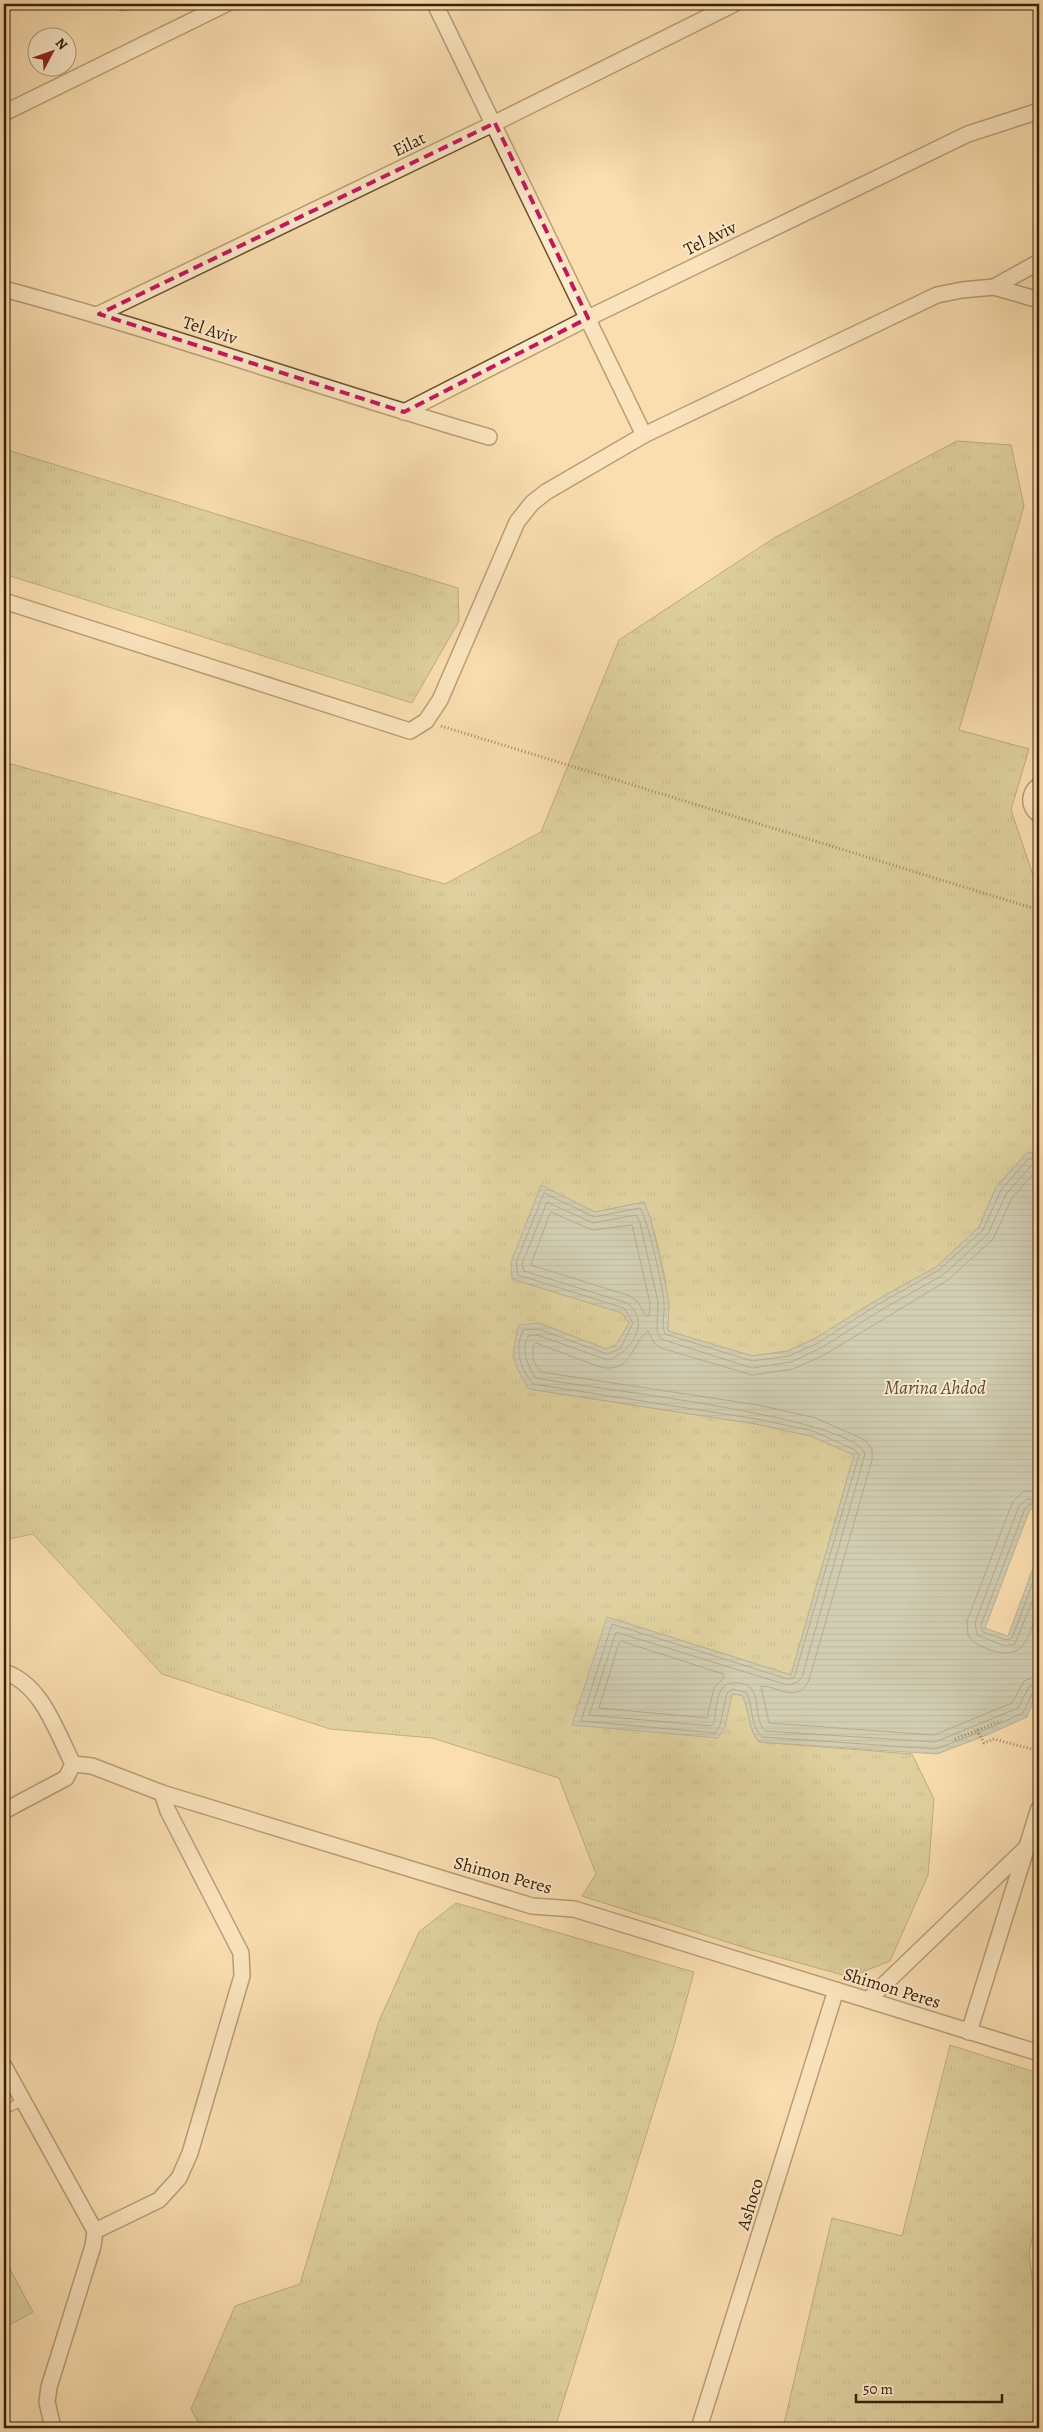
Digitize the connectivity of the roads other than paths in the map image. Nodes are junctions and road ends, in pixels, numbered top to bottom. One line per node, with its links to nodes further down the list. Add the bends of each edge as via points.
1 (226, 4): 4 (street)
2 (435, 4): 6 (street)
3 (734, 4): 6 (street, Eilat)
4 (6, 111)
5 (1039, 111): 12 (street, Tel Aviv, via 968,134)
6 (495, 123): 11 (street, Eilat); 12 (street)
7 (1039, 262): 8 (street)
8 (994, 288): 10 (street); 14 (street, via 937,295)
9 (4, 289): 11 (street, Tel Aviv)
10 (1039, 300)
11 (99, 314): 13 (street, Tel Aviv)
12 (588, 318): 13 (street, Tel Aviv); 14 (street)
13 (404, 412): 15 (street, Tel Aviv)
14 (644, 435): 16 (street, via 546,492 516,522 440,700 426,721 410,731)
15 (489, 437)
16 (4, 601)
17 (1039, 785): 18 (street, via 1030,800)
18 (1039, 815)
19 (4, 1672): 20 (street, via 17,1676 39,1698)
20 (73, 1764): 21 (street, Shimon Peres, via 92,1766); 23 (street, via 66,1778)
21 (162, 1793): 25 (street, Shimon Peres, via 532,1906 574,1909); 32 (street, via 168,1811 241,1953 242,1976 190,2153 179,2178 159,2200)
22 (1039, 1808): 24 (street)
23 (4, 1811)
24 (1026, 1849): 26 (street); 27 (street)
25 (836, 1990): 26 (street, Shimon Peres); 34 (street, Ashoco)
26 (868, 2000): 27 (street, Shimon Peres)
27 (969, 2032): 28 (street, Shimon Peres)
28 (1039, 2053)
29 (4, 2066): 30 (street)
30 (23, 2101): 31 (lane); 32 (street)
31 (4, 2110)
32 (95, 2231): 33 (street, via 48,2387 47,2402)
33 (53, 2428)
34 (699, 2428)

